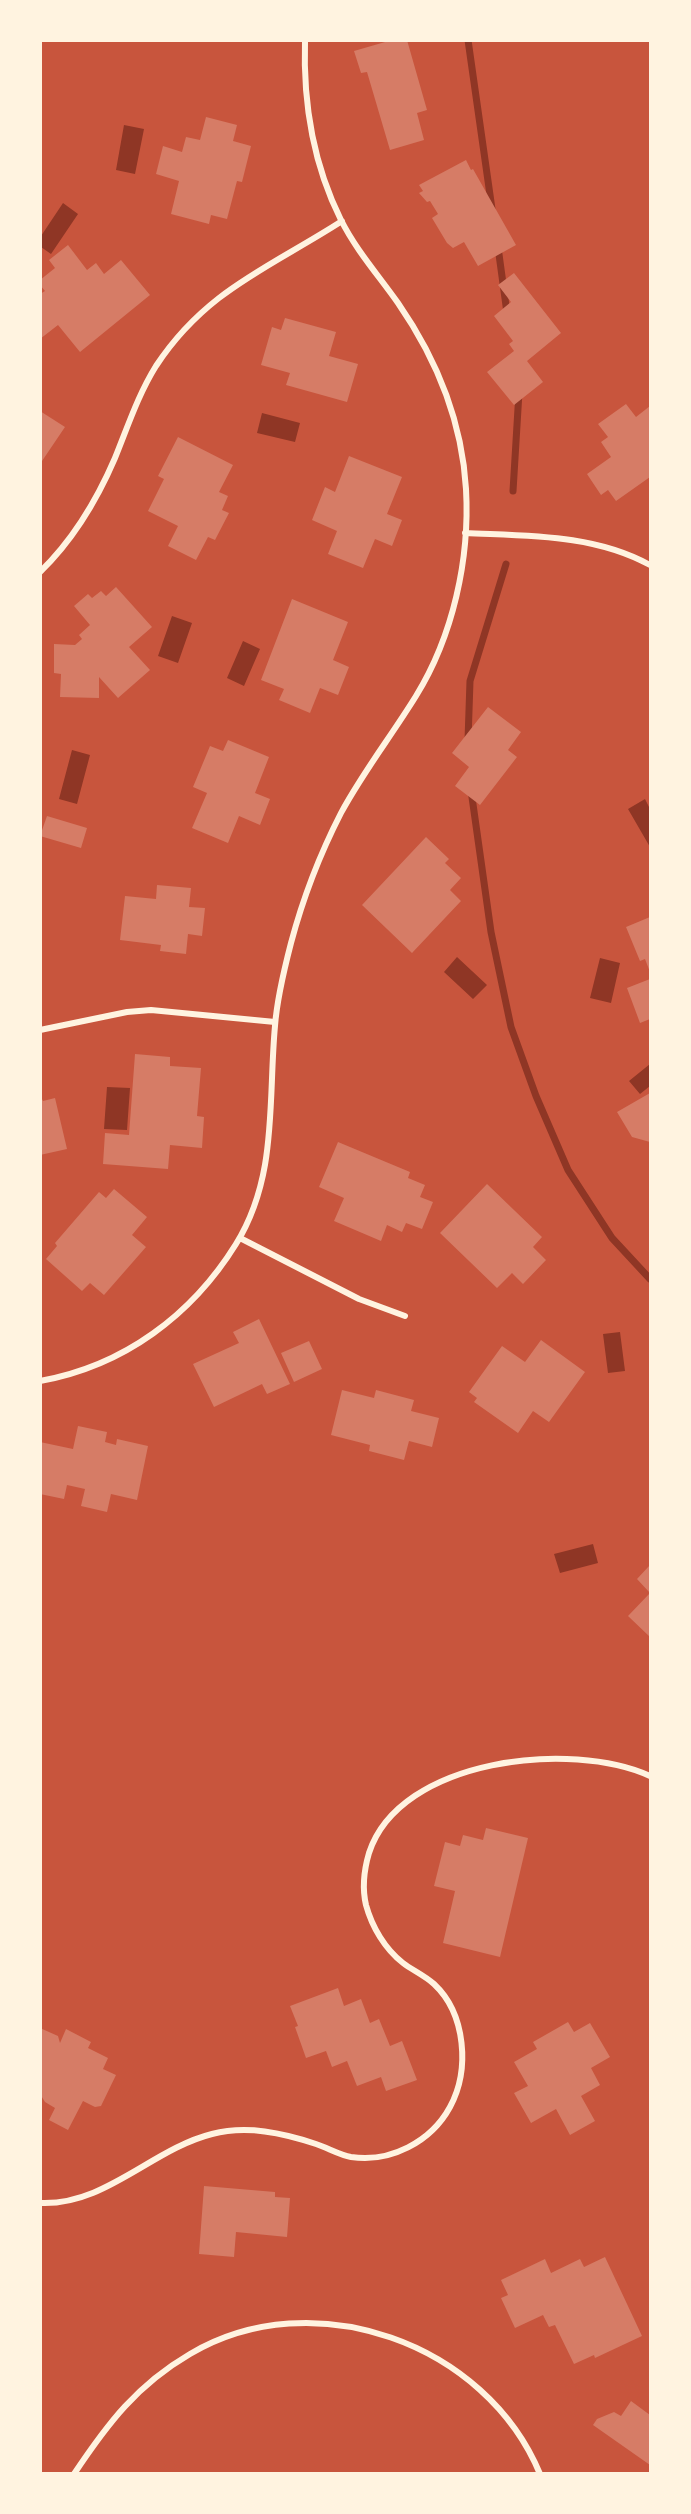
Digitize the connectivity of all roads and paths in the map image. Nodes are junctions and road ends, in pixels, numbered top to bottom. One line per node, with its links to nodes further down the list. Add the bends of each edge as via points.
1 (305, 40): 2 (street, via 303,78 315,150)
2 (342, 221): 3 (street, via 424,343 441,379 462,453); 5 (street, via 223,293 175,340 139,396 89,511)
3 (465, 533): 4 (street, via 582,541 609,547); 6 (street, via 457,592 436,659 365,772 321,858 292,940)
4 (651, 565)
5 (40, 572)
6 (275, 1022): 7 (street, via 151,1010); 8 (street, via 271,1135 265,1168)
7 (40, 1030)
8 (240, 1238): 9 (street, via 359,1299); 10 (street, via 202,1291 150,1337 90,1369)
9 (405, 1316)
10 (40, 1381)
11 (651, 1776): 12 (street, via 597,1760 516,1762 427,1788 403,1803 382,1826 373,1843 364,1880 372,1922 396,1957 442,1993 459,2027 462,2045 458,2088 450,2108 425,2136 396,2153 364,2158 348,2157 275,2132 213,2134 84,2196)
12 (40, 2203)
13 (74, 2474): 14 (street, via 118,2412 170,2366 192,2352 234,2336 306,2323 388,2335 458,2372 506,2418)
14 (540, 2474)

